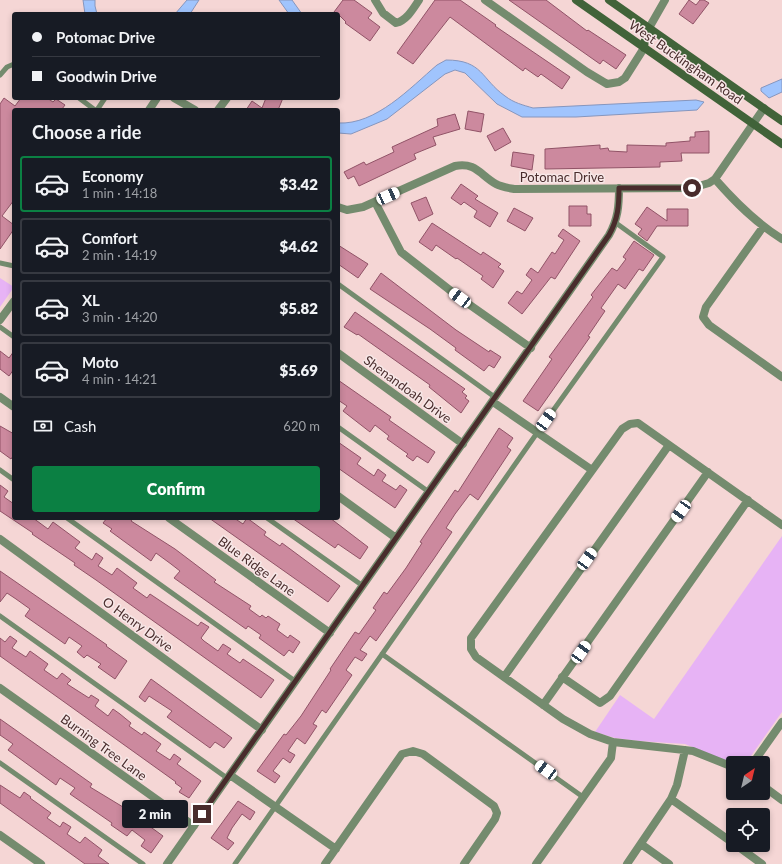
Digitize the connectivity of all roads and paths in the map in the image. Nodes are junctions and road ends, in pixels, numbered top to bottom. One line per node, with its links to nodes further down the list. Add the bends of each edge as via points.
1 (375, 0): 2 (street, via 383,13 396,23 402,21)
2 (419, 0)
3 (485, 0): 8 (street, via 606,84 619,82 625,78)
4 (576, 0): 8 (main road, West Buckingham Road)
5 (609, 0): 7 (main road, West Buckingham Road)
6 (665, 0): 7 (street)
7 (649, 28): 8 (main road, via 644,39); 15 (main road, West Buckingham Road)
8 (644, 48): 17 (main road, West Buckingham Road)
9 (12, 65): 10 (lane)
10 (0, 75)
11 (82, 100): 13 (lane)
12 (178, 100): 14 (street)
13 (93, 108)
14 (192, 108)
15 (764, 108): 16 (main road, West Buckingham Road); 17 (street)
16 (782, 121)
17 (753, 124): 18 (main road, West Buckingham Road); 19 (street)
18 (782, 144)
19 (715, 180): 20 (street, Potomac Drive, via 692,188); 24 (street)
20 (619, 188): 21 (street, Potomac Drive, via 514,189 497,184 466,164 455,166); 23 (street)
21 (375, 202): 22 (street, Potomac Drive, via 347,210); 33 (street, via 401,252)
22 (340, 208)
23 (616, 223): 33 (street); 40 (lane, via 663,257)
24 (763, 227): 25 (street); 35 (street, via 706,307 703,317 709,325)
25 (782, 239)
26 (0, 263): 27 (lane)
27 (12, 266)
28 (340, 285): 37 (lane)
29 (12, 304): 30 (street)
30 (0, 320)
31 (0, 327): 32 (lane)
32 (12, 336)
33 (531, 348): 37 (street)
34 (340, 354): 41 (street, Shenandoah Drive)
35 (782, 377)
36 (0, 397): 38 (street)
37 (495, 400): 40 (street); 41 (street)
38 (12, 406)
39 (340, 428): 47 (lane)
40 (537, 432): 44 (street); 59 (lane)
41 (463, 444): 47 (street)
42 (669, 445): 44 (street, via 638,423 630,424 622,428); 45 (street); 60 (street)
43 (0, 470): 46 (lane)
44 (592, 470): 60 (street, via 471,638 471,649 476,657)
45 (708, 472): 49 (street); 61 (street)
46 (12, 479)
47 (429, 492): 54 (street)
48 (340, 497): 54 (street)
49 (748, 500): 53 (street); 61 (street, via 610,696 600,703)
50 (70, 520): 62 (lane)
51 (172, 520): 58 (street, Blue Ridge Lane)
52 (271, 520): 56 (lane)
53 (782, 525)
54 (396, 538): 56 (street)
55 (0, 540): 66 (street, O Henry Drive)
56 (363, 586): 58 (street)
57 (0, 616): 72 (lane)
58 (330, 633): 62 (street)
59 (382, 654): 74 (lane); 77 (lane)
60 (504, 677): 64 (street)
61 (562, 677): 64 (street)
62 (295, 682): 66 (street)
63 (0, 688): 78 (street, Burning Tree Lane)
64 (543, 705): 67 (street, via 590,734)
65 (782, 722): 69 (street)
66 (262, 730): 72 (street)
67 (613, 742): 68 (street); 74 (street, via 610,758)
68 (685, 750): 71 (street); 75 (street)
69 (758, 756)
70 (0, 763): 85 (lane)
71 (726, 764)
72 (228, 776): 77 (street); 78 (street)
73 (770, 791): 76 (street)
74 (583, 797): 90 (street)
75 (671, 799): 80 (street); 81 (street)
76 (782, 800)
77 (275, 807): 82 (street); 87 (lane)
78 (194, 826): 86 (street)
79 (0, 835): 84 (street)
80 (726, 838)
81 (641, 844): 91 (street); 92 (street)
82 (336, 849): 88 (street); 89 (street, via 402,754 413,751 423,754 494,806 497,813 495,819)
83 (746, 852): 93 (street)
84 (41, 864)
85 (143, 864)
86 (167, 864)
87 (235, 864)
88 (325, 864)
89 (464, 864)
90 (536, 864)
91 (627, 864)
92 (669, 864)
93 (762, 864)

